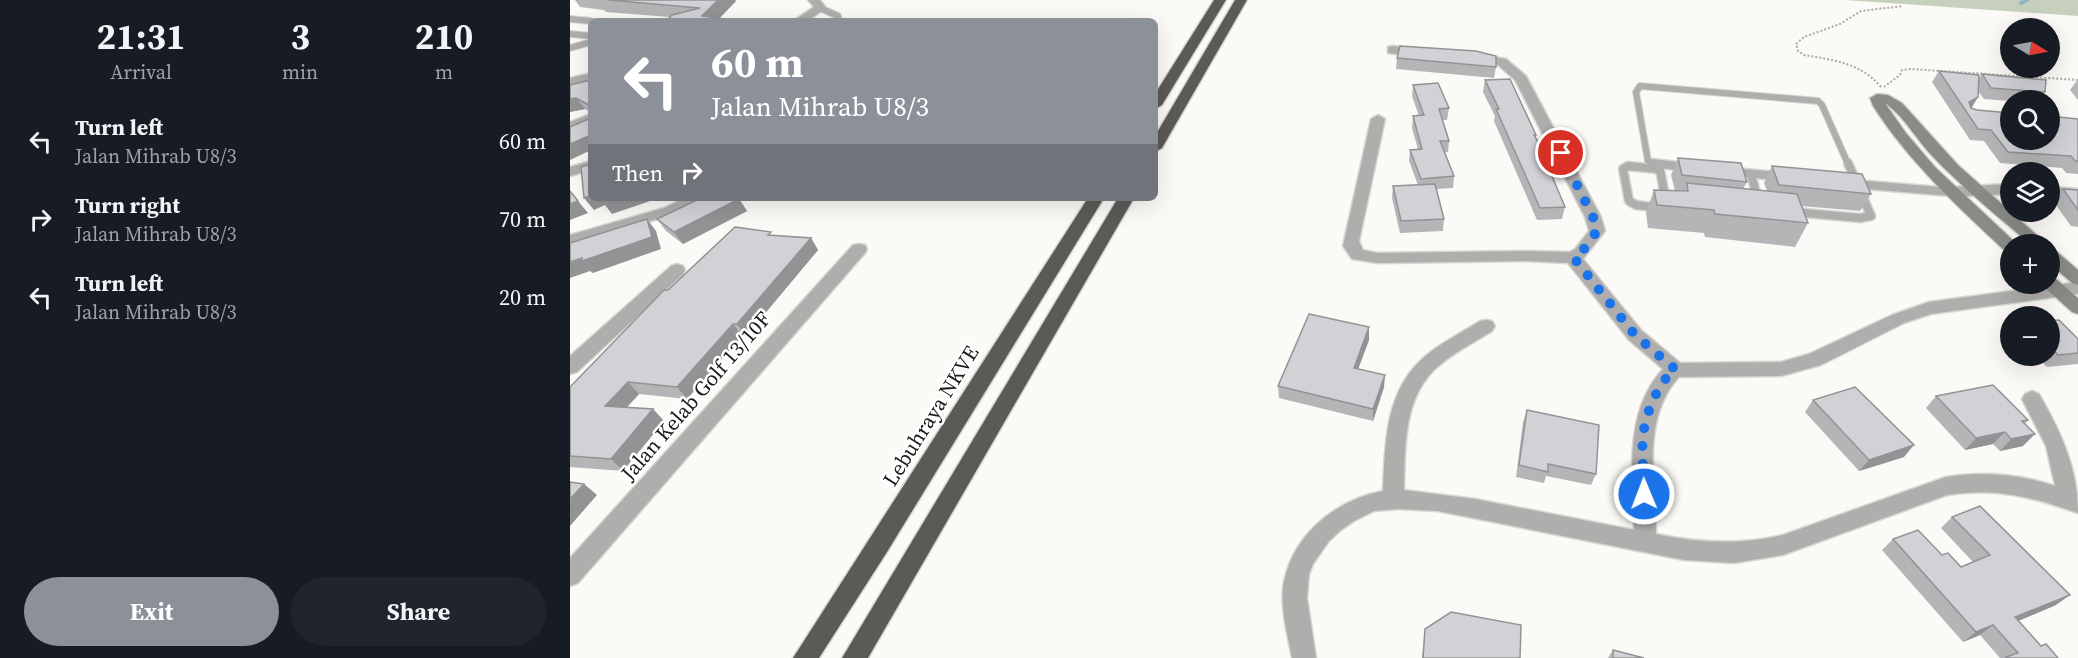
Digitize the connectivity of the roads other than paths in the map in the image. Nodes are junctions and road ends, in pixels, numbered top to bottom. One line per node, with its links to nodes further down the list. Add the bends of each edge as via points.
1 (1220, 0): 17 (highway)
2 (1241, 0): 21 (highway)
3 (817, 4): 4 (street); 5 (lane)
4 (802, 18)
5 (838, 18)
6 (570, 19): 7 (lane)
7 (588, 21)
8 (570, 34): 9 (lane)
9 (588, 36)
10 (588, 43): 11 (lane)
11 (570, 48)
12 (1392, 50): 13 (street)
13 (1438, 54)
14 (1461, 56): 45 (street, via 1502,62 1528,90 1597,231)
15 (588, 78): 16 (street)
16 (570, 82)
17 (1158, 100)
18 (588, 119): 20 (street)
19 (1378, 119): 45 (street, via 1351,241 1358,255)
20 (570, 127)
21 (1158, 143)
22 (588, 166): 26 (street)
23 (1659, 167): 23 (lane, via 1624,168 1626,197 1636,205 1661,208 1674,200 1665,196); 24 (lane); 30 (lane, via 1647,158 1636,92 1643,84 1818,101)
24 (1693, 168)
25 (1728, 171): 27 (lane)
26 (570, 172)
27 (1751, 174): 28 (lane); 39 (lane, via 1760,208)
28 (1785, 177)
29 (1848, 183): 30 (lane)
30 (1858, 184): 33 (lane); 40 (lane, via 1871,213 1869,218)
31 (2000, 189): 32 (street)
32 (1978, 190): 33 (street); 33 (street, via 1928,143 1892,100 1877,98 1896,131); 41 (street)
33 (1951, 192): 42 (street)
34 (2060, 193): 35 (street)
35 (2078, 195)
36 (691, 201): 43 (street)
37 (1094, 201): 59 (highway, Lebuhraya NKVE)
38 (1124, 201): 60 (highway)
39 (1750, 207)
40 (1782, 210)
41 (2028, 234)
42 (2000, 237)
43 (570, 240)
44 (859, 249): 58 (street, Jalan Kelab Golf 13/10F)
45 (1574, 258): 53 (street, via 1635,335)
46 (2060, 263): 48 (street)
47 (677, 270): 52 (street)
48 (2078, 279)
49 (2062, 287): 50 (street); 53 (street, via 1929,308 1898,318 1814,360 1781,369)
50 (2078, 308)
51 (1486, 326): 55 (street, via 1428,364 1412,381 1399,423)
52 (570, 367)
53 (1676, 370): 57 (street, via 1659,386 1643,433)
54 (2032, 399): 56 (street, via 2062,460)
55 (1393, 500): 57 (street, via 1476,508); 61 (street, via 1365,505 1342,517 1322,534 1306,556 1295,589)
56 (2072, 501): 57 (street, via 2014,483 1964,482 1761,552 1712,553)
57 (1645, 541)
58 (570, 575)
59 (805, 658)
60 (854, 658)
61 (1304, 658)

